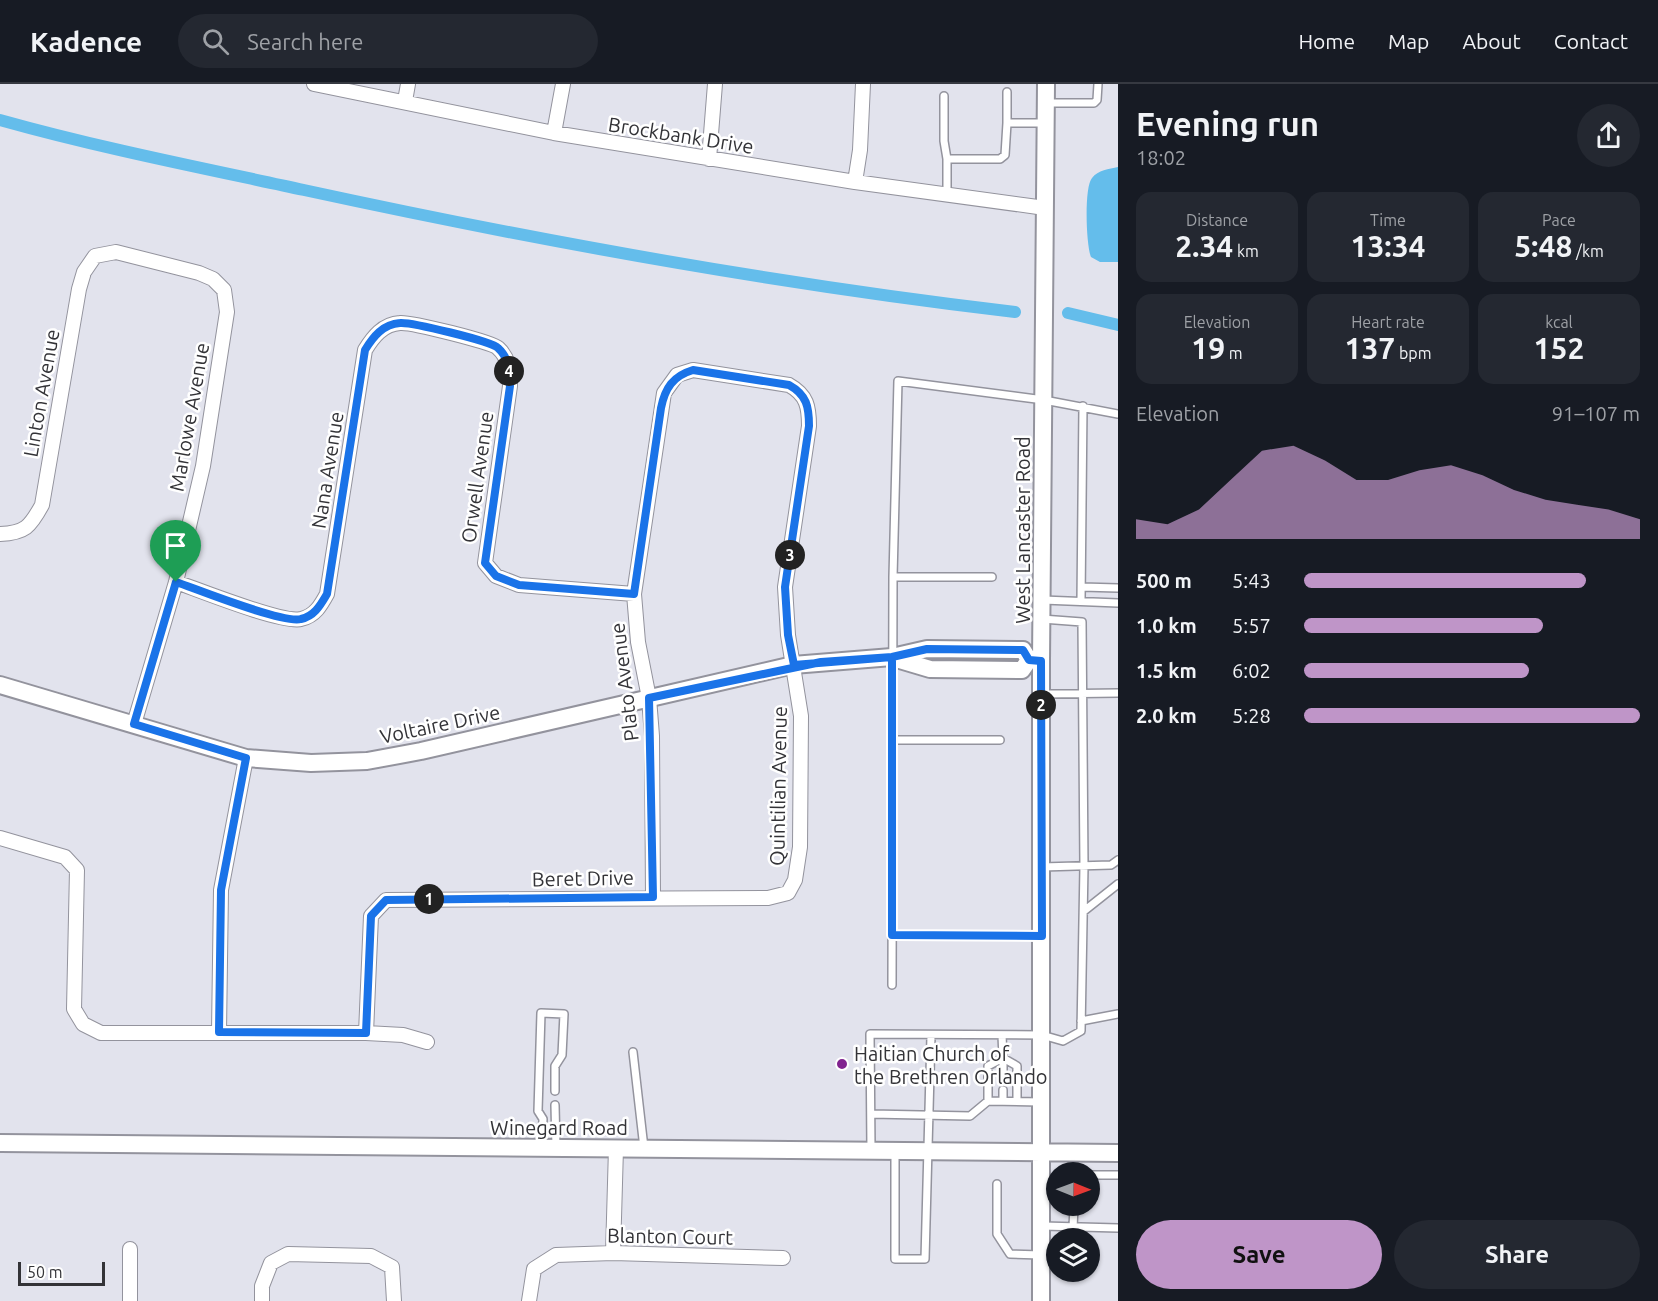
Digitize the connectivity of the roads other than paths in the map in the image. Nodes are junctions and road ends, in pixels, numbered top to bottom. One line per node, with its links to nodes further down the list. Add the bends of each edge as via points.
1 (314, 84): 10 (street, Brockbank Drive)
2 (408, 84): 10 (street)
3 (563, 84): 14 (street)
4 (715, 84): 15 (street)
5 (863, 84): 17 (street)
6 (1046, 84): 11 (street, West Lancaster Road)
7 (1098, 84): 11 (lane, via 1094,103)
8 (1007, 92): 12 (lane)
9 (944, 96): 16 (lane)
10 (405, 101): 14 (street, Brockbank Drive)
11 (1046, 103): 13 (street, West Lancaster Road)
12 (1007, 123): 13 (lane); 16 (lane, via 1005,155 1000,159)
13 (1046, 123): 19 (street, West Lancaster Road)
14 (554, 133): 15 (street, Brockbank Drive)
15 (709, 159): 17 (street, Brockbank Drive)
16 (947, 159): 18 (lane)
17 (855, 182): 18 (street, Brockbank Drive)
18 (947, 195): 19 (street, Brockbank Drive)
19 (1045, 208): 23 (street, West Lancaster Road)
20 (84, 272): 26 (street, Linton Avenue, via 42,505 20,533); 29 (street, Marlowe Avenue, via 95,256 116,252 199,273 224,290 227,312 203,466)
21 (375, 334): 29 (street, Nana Avenue, via 365,350 327,594 316,611 300,620 279,616); 32 (street, Orwell Avenue, via 400,323 483,340 497,347 508,362 510,386 485,563 496,576 519,585)
22 (664, 393): 32 (street, Plato Avenue); 39 (street, Quintilian Avenue, via 677,375 693,370 789,385 801,391 809,406 785,587)
23 (1044, 400): 24 (lane); 27 (lane, via 898,381); 33 (street, West Lancaster Road)
24 (1083, 406): 25 (lane); 30 (lane)
25 (1118, 414)
26 (0, 534)
27 (893, 577): 28 (lane); 37 (lane)
28 (992, 577)
29 (176, 582): 45 (street, Marlowe Avenue)
30 (1082, 587): 31 (lane); 34 (lane)
31 (1118, 588)
32 (634, 594): 44 (street, Plato Avenue)
33 (1042, 600): 34 (lane); 36 (street, West Lancaster Road)
34 (1082, 601): 35 (lane)
35 (1118, 603)
36 (1042, 618): 38 (street, West Lancaster Road); 41 (lane, via 1082,622)
37 (892, 657): 38 (street, Voltaire Drive, via 927,649 963,648 1023,650); 39 (street, Voltaire Drive); 46 (lane)
38 (1035, 660): 43 (street, West Lancaster Road)
39 (794, 665): 44 (street, Voltaire Drive); 54 (street, Quintilian Avenue, via 801,716 800,847)
40 (0, 685): 45 (street, Voltaire Drive)
41 (1082, 692): 42 (lane); 43 (lane); 51 (lane)
42 (1118, 693)
43 (1041, 694): 52 (street, West Lancaster Road)
44 (649, 698): 48 (street, Voltaire Drive, via 367,761 311,763); 56 (street, Plato Avenue)
45 (134, 724): 48 (street, Voltaire Drive)
46 (892, 740): 47 (lane); 58 (lane)
47 (1000, 740)
48 (246, 758): 63 (street, via 221,890)
49 (0, 838): 63 (street, via 65,857 77,870 74,1009 83,1024 101,1033)
50 (1118, 858): 53 (lane)
51 (1084, 866): 52 (lane); 53 (lane); 57 (lane)
52 (1042, 867): 59 (street, West Lancaster Road)
53 (1114, 867)
54 (795, 880): 56 (street, Beret Drive, via 788,893 768,898)
55 (1118, 884): 57 (lane)
56 (653, 897): 64 (street, Beret Drive, via 386,900 371,916)
57 (1084, 912): 62 (lane)
58 (892, 935): 59 (lane); 60 (lane)
59 (1042, 936): 66 (street, West Lancaster Road)
60 (892, 985)
61 (1118, 1014): 62 (lane)
62 (1082, 1021): 66 (lane, via 1081,1031 1072,1039 1063,1041)
63 (219, 1032): 64 (street)
64 (366, 1033): 68 (street, via 404,1035)
65 (1002, 1035): 66 (lane); 67 (lane); 70 (lane)
66 (1042, 1035): 77 (street, West Lancaster Road)
67 (931, 1036): 79 (lane, via 870,1034); 80 (lane)
68 (427, 1042)
69 (633, 1052): 84 (lane)
70 (1003, 1058): 71 (lane); 74 (lane, via 988,1066); 76 (lane, via 1017,1066)
71 (1003, 1073)
72 (555, 1090): 82 (lane, via 564,1014 541,1013 538,1111)
73 (1003, 1090): 75 (lane)
74 (988, 1101): 75 (lane); 80 (lane, via 970,1116)
75 (1003, 1101): 76 (lane)
76 (1017, 1101): 77 (lane)
77 (1042, 1102): 88 (street, West Lancaster Road)
78 (555, 1105): 82 (lane)
79 (871, 1114): 80 (lane); 85 (lane)
80 (929, 1114): 87 (lane)
81 (0, 1143): 82 (street, Winegard Road)
82 (549, 1148): 83 (street, Winegard Road)
83 (616, 1148): 84 (street, Winegard Road); 99 (street)
84 (644, 1149): 85 (street, Winegard Road)
85 (871, 1151): 86 (street, Winegard Road)
86 (895, 1151): 87 (street, Winegard Road); 87 (lane, via 895,1259 925,1259)
87 (929, 1152): 88 (street, Winegard Road)
88 (1042, 1153): 89 (street, Winegard Road); 94 (street, West Lancaster Road)
89 (1118, 1153)
90 (1100, 1175): 91 (lane)
91 (1118, 1175)
92 (997, 1184): 100 (lane, via 997,1234 1010,1254)
93 (1074, 1216): 95 (lane)
94 (1041, 1226): 95 (lane); 100 (street, West Lancaster Road)
95 (1073, 1228)
96 (1100, 1228): 97 (lane)
97 (1118, 1228)
98 (130, 1249): 102 (street)
99 (613, 1253): 101 (street, Blanton Court); 105 (street, Blanton Court, via 556,1255 534,1269)
100 (1041, 1255): 106 (street, West Lancaster Road)
101 (783, 1258)
102 (129, 1301)
103 (262, 1301): 104 (street, via 262,1286 271,1263 288,1254 371,1256 392,1267)
104 (394, 1301)
105 (529, 1301)
106 (1041, 1301)

